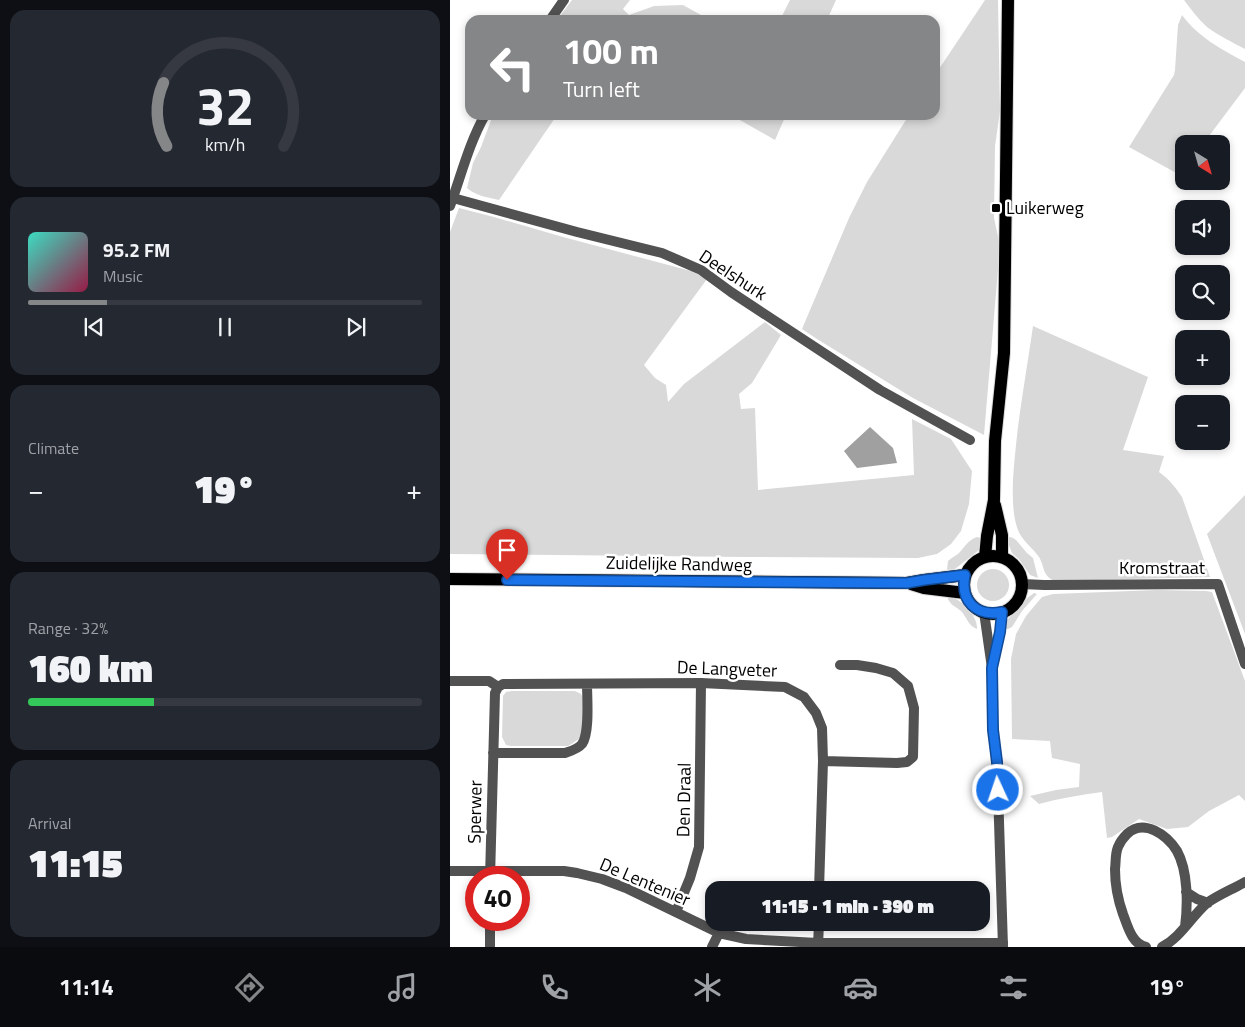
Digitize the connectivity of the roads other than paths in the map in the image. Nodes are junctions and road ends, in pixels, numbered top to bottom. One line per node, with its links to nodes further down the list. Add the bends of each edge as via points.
1 (564, 0): 3 (street)
2 (1008, 0): 7 (main road, via 1004,353 995,441)
3 (554, 15)
4 (482, 120): 5 (street)
5 (451, 202): 6 (street, Deelshurk, via 662,253 701,270 880,390)
6 (970, 440)
7 (994, 500): 8 (main road); 9 (main road, via 1002,535)
8 (984, 557): 9 (main road); 10 (main road, via 976,561)
9 (1002, 557): 13 (main road, via 1016,567)
10 (965, 575): 12 (main road, Zuidelijke Randweg); 14 (main road)
11 (450, 579): 12 (main road, Zuidelijke Randweg)
12 (907, 583): 14 (main road, Zuidelijke Randweg)
13 (1022, 584): 16 (main road, via 1017,601); 17 (street, Kromstraat, via 1218,584)
14 (965, 593): 15 (main road, via 969,602)
15 (984, 612): 16 (main road); 19 (street)
16 (1002, 612): 19 (street)
17 (1245, 664)
18 (840, 665): 25 (street, via 857,665 893,673 908,686 914,708 913,757 907,762 897,763)
19 (992, 668): 40 (street)
20 (450, 681): 23 (street, De Langveter, via 489,681)
21 (587, 684): 22 (street, De Langveter); 23 (street, De Langveter, via 504,684); 24 (street, via 587,733 575,750)
22 (701, 684): 25 (street, De Langveter, via 785,686 804,696 822,728); 34 (street, Den Draal, via 700,847)
23 (498, 687): 24 (street, Sperwer, via 494,693)
24 (493, 753): 26 (street, Sperwer)
25 (823, 761): 30 (street, De Langveter)
26 (490, 866)
27 (450, 871): 28 (street, De Lentenier)
28 (465, 872)
29 (530, 872): 34 (street, De Lentenier, via 564,871 602,879)
30 (819, 881)
31 (1245, 882): 33 (street)
32 (1186, 892): 33 (street); 35 (street); 43 (street, via 1182,863 1165,836 1142,827 1122,840 1118,847 1115,875 1121,909 1134,940)
33 (1208, 903): 35 (street)
34 (676, 912): 38 (street, De Lentenier)
35 (1185, 927): 44 (street)
36 (490, 931): 41 (street)
37 (819, 931): 39 (street)
38 (720, 933): 39 (street, De Lentenier, via 746,939); 42 (street)
39 (818, 945): 40 (street, De Lentenier)
40 (1003, 945)
41 (490, 947)
42 (712, 947)
43 (1146, 947)
44 (1162, 947)

